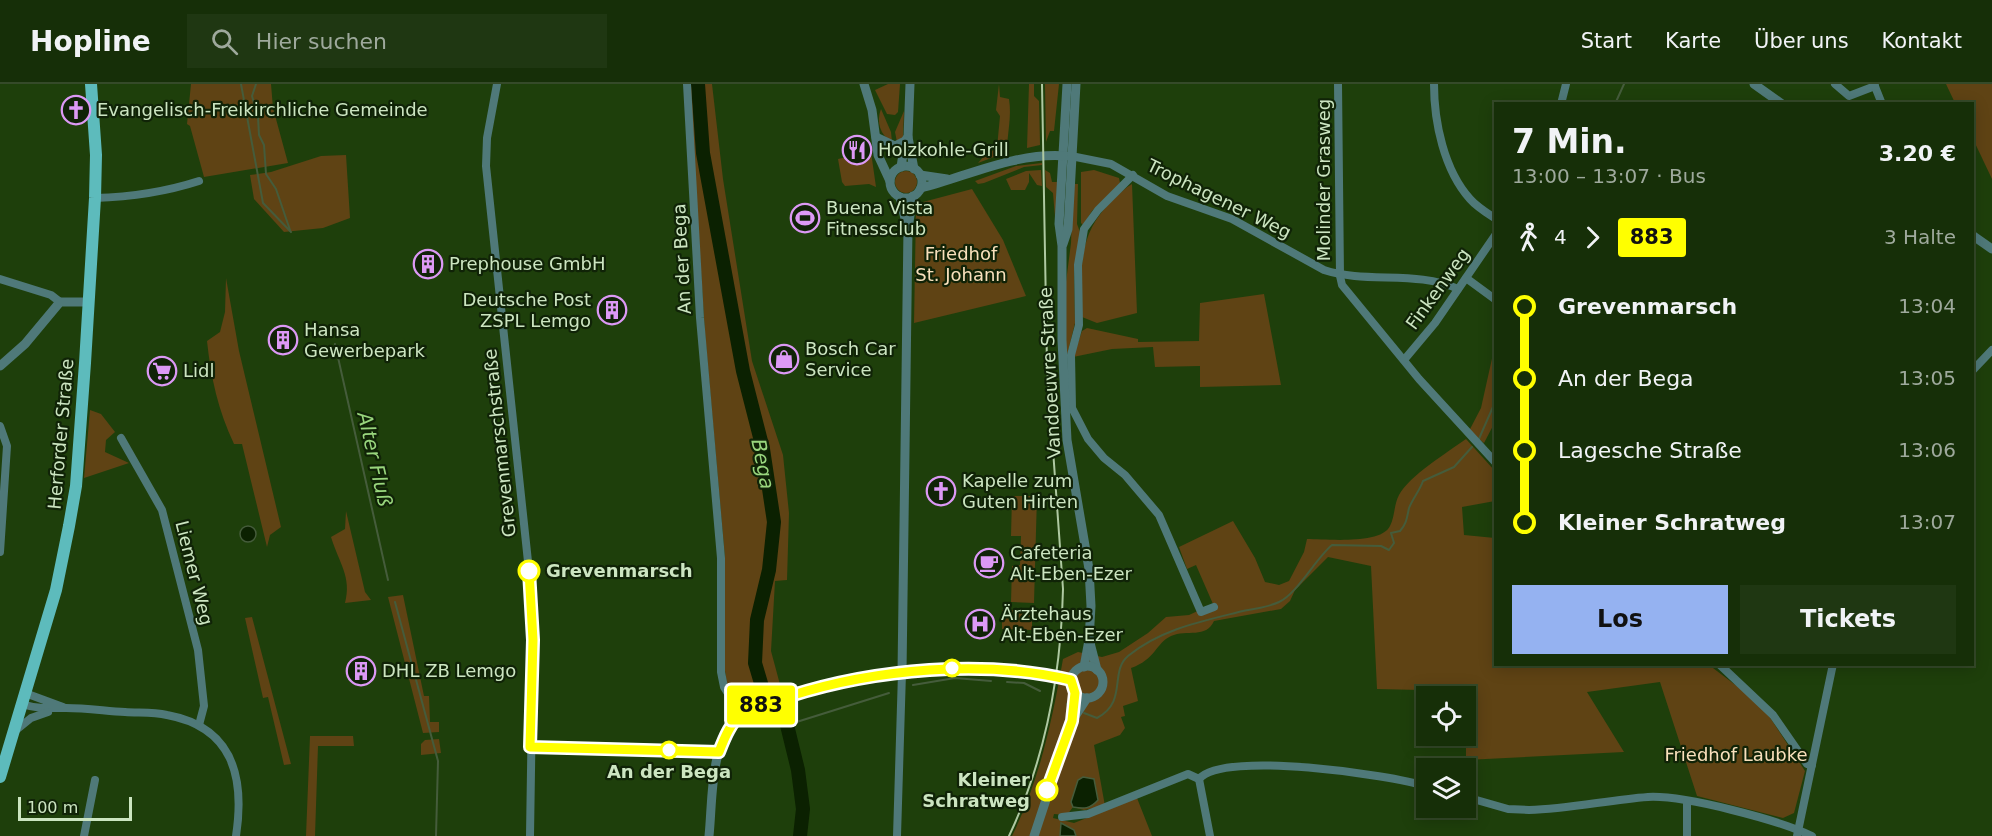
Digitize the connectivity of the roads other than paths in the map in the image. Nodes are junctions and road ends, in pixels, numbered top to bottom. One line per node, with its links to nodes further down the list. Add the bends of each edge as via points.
1 (91, 84): 31 (main road, Herforder Straße)
2 (497, 84): 81 (street, Grevenmarschstraße, via 486,166 529,571 533,640)
3 (687, 84): 65 (street, An der Bega, via 700,318 721,558 721,672 724,687)
4 (864, 84): 17 (street)
5 (910, 84): 18 (street)
6 (1067, 84): 20 (street, Vandoeuvre Straße)
7 (1076, 84): 21 (street, Vandoeuvre Straße)
8 (1338, 84): 38 (street, Molinder Grasweg)
9 (1434, 84): 32 (street, via 1439,128 1451,171 1470,199)
10 (1566, 84): 14 (street)
11 (1754, 84): 15 (street)
12 (1835, 84): 13 (street, via 1849,96)
13 (1874, 85): 16 (street)
14 (1562, 102)
15 (1779, 102)
16 (1881, 102)
17 (876, 137): 18 (street, via 895,146); 19 (street)
18 (907, 139): 22 (street); 23 (street)
19 (878, 149): 22 (street, via 888,162); 27 (street)
20 (1061, 155): 21 (street, Trophagener Weg); 25 (street, Trophagener Weg, via 1011,160); 36 (street, Vandoeuvre Straße)
21 (1071, 156): 24 (street, Trophagener Weg, via 1112,164); 36 (street, Vandoeuvre Straße, via 1068,229)
22 (900, 168): 23 (street); 27 (street)
23 (917, 172): 25 (street, Trophagener Weg); 28 (street)
24 (1133, 175): 38 (street, Trophagener Weg, via 1167,196 1232,219); 53 (street, via 1084,229 1078,265 1079,325 1071,355 1072,408 1088,439 1159,515 1201,612)
25 (950, 179): 28 (street, Trophagener Weg)
26 (199, 181): 31 (street, via 176,189)
27 (890, 181): 30 (street)
28 (921, 188): 29 (street)
29 (914, 196): 30 (street); 33 (street)
30 (900, 197): 33 (street)
31 (95, 198): 44 (main road, Herforder Straße)
32 (1494, 217)
33 (908, 228): 59 (street)
34 (1974, 236): 37 (street)
35 (1494, 237): 39 (street, Finkenweg)
36 (1062, 246): 54 (street, Vandoeuvre Straße, via 1067,440 1089,569)
37 (1992, 249)
38 (1340, 276): 41 (street, via 1438,280); 46 (street, via 1342,285)
39 (1466, 278): 41 (street, Finkenweg); 42 (street)
40 (0, 279): 43 (street, via 51,295)
41 (1458, 289): 46 (street, Finkenweg)
42 (1494, 299)
43 (60, 302): 44 (street); 47 (street, via 25,344)
44 (89, 302): 63 (main road, Herforder Straße, via 76,486 56,590)
45 (1992, 350): 48 (street)
46 (1404, 360): 51 (street)
47 (0, 366)
48 (1974, 369)
49 (0, 426): 52 (street, via 7,446)
50 (121, 438): 67 (street, Liemer Weg, via 162,510 168,531 198,651 204,706)
51 (1494, 461)
52 (0, 552)
53 (1214, 607)
54 (1089, 640): 57 (street, Vandoeuvre Straße); 58 (street, Vandoeuvre Straße)
55 (1721, 666): 69 (street, via 1764,705 1807,764)
56 (1833, 666): 69 (street)
57 (1084, 667): 58 (street); 60 (street)
58 (1097, 670): 62 (street, via 1102,678 1101,688)
59 (902, 673): 60 (street, via 951,668); 65 (street, via 836,683); 83 (street)
60 (1071, 680): 61 (street)
61 (1075, 693): 62 (street); 66 (street)
62 (1087, 698): 66 (street)
63 (23, 699): 64 (street); 64 (street, via 43,710); 68 (main road, Herforder Straße)
64 (64, 708): 67 (street, via 166,715); 68 (street, via 36,716)
65 (741, 714): 82 (street, via 719,752)
66 (1072, 721): 78 (street, via 1047,790)
67 (199, 725): 80 (street, via 220,742 237,775)
68 (13, 735): 70 (main road, Herforder Straße)
69 (1812, 765): 77 (street)
70 (0, 777)
71 (1199, 779): 73 (street, via 1203,774 1239,767 1279,765 1347,770); 76 (street, via 1188,774 1088,814); 84 (street)
72 (94, 780): 79 (street)
73 (1416, 784)
74 (1476, 800): 75 (street, via 1529,810 1649,797)
75 (1687, 801): 77 (street); 85 (street)
76 (1062, 817)
77 (1797, 832): 86 (street)
78 (1036, 835)
79 (84, 836)
80 (236, 836)
81 (530, 836)
82 (709, 836)
83 (897, 836)
84 (1210, 836)
85 (1687, 836)
86 (1812, 836)

